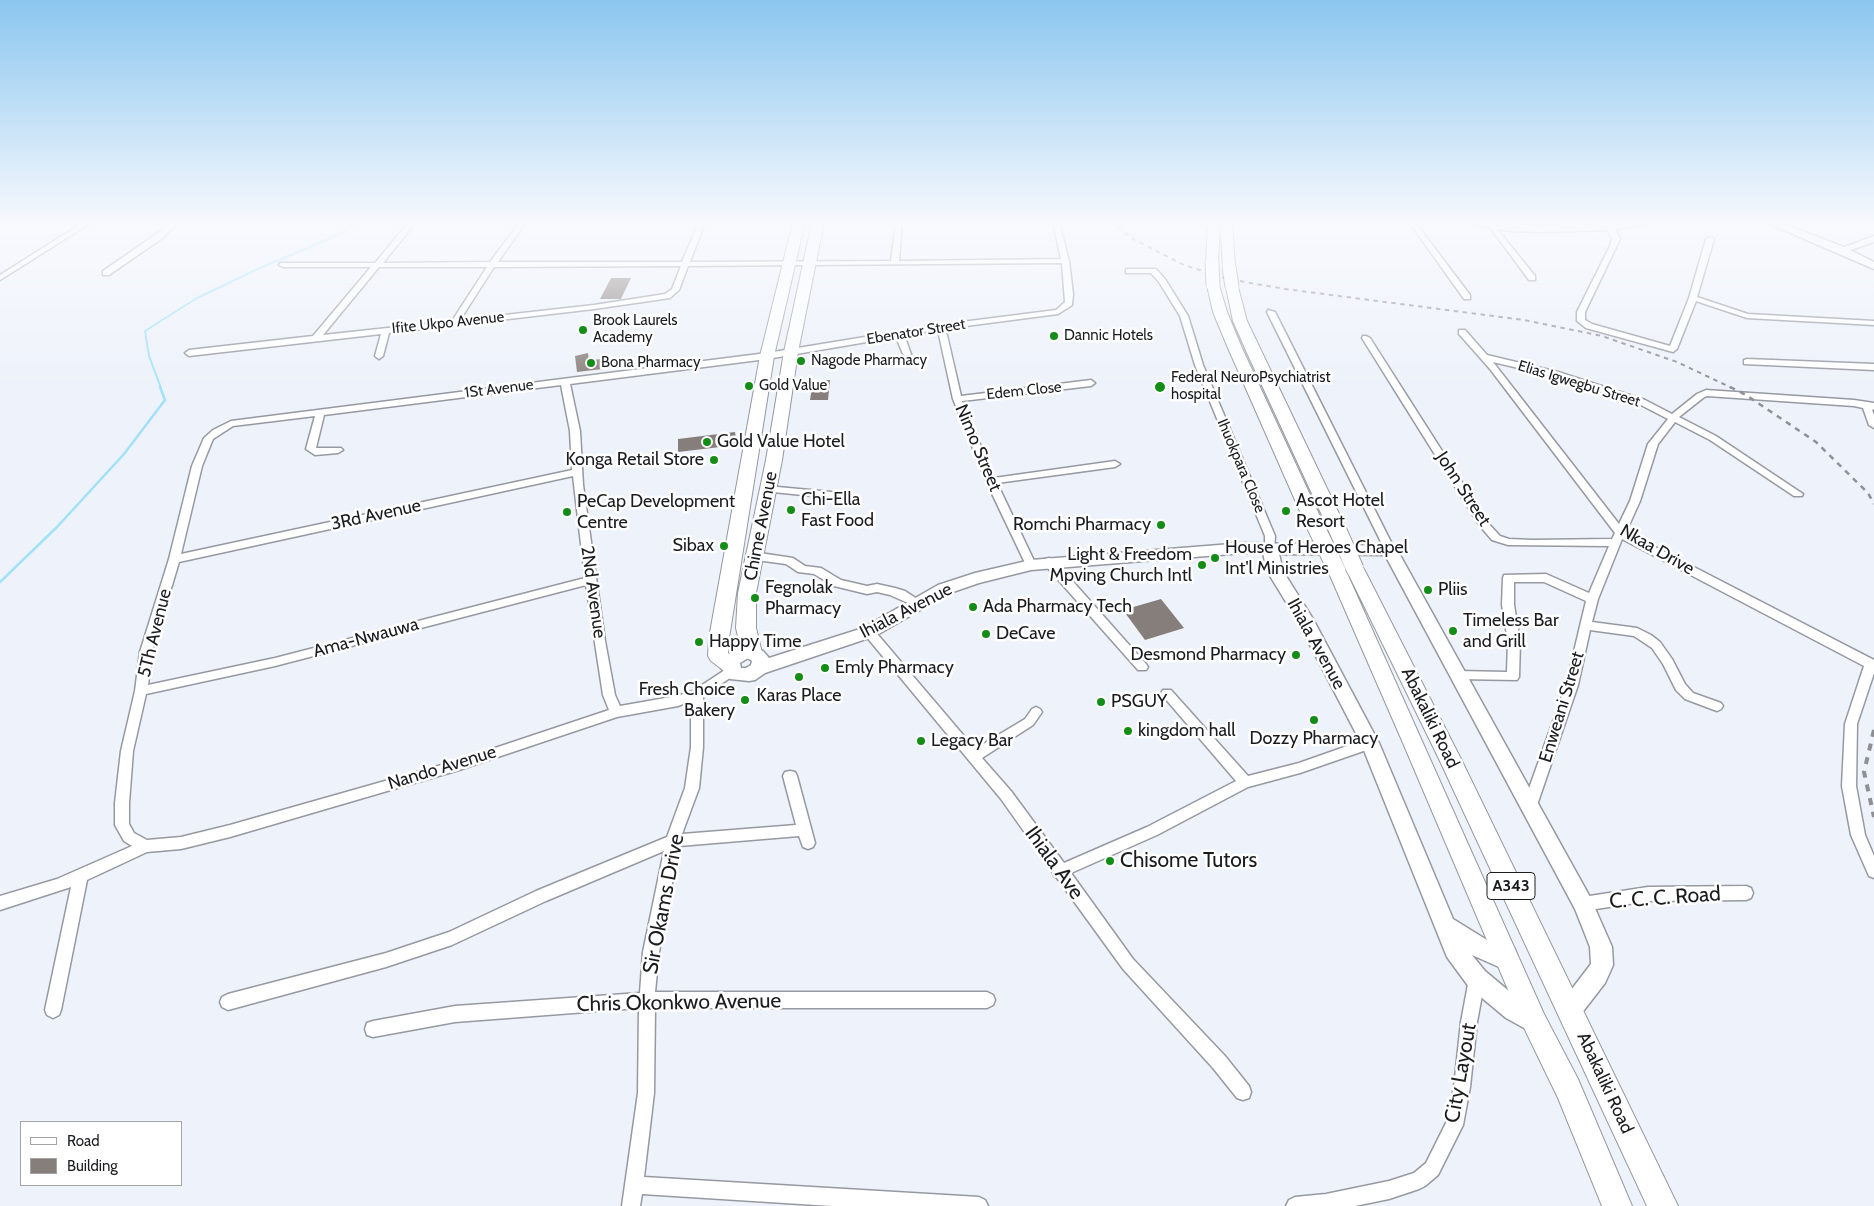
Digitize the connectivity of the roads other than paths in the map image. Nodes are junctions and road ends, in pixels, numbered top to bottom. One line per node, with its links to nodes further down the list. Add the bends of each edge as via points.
1 (368, 278): 23 (street)
2 (482, 278): 17 (street)
3 (680, 278): 17 (street, Ifite Ukpo Avenue, via 675,290 667,296)
4 (786, 278): 29 (main road, Chime Avenue)
5 (807, 278): 25 (main road, Chime Avenue)
6 (1067, 278): 19 (street, Ebenator Street, via 1069,303 1065,308 1050,313)
7 (1160, 278): 49 (street, Ihuokpara Close, via 1184,316 1199,365 1270,536)
8 (1213, 278): 13 (highway, Abakaliki Road / A343, bridge)
9 (1231, 278): 55 (main road, Abakaliki Road / A343, bridge, via 1240,320 1335,524)
10 (1453, 278): 14 (street)
11 (1598, 278): 15 (street, via 1581,312 1582,323 1658,346 1673,349)
12 (1699, 278): 15 (street)
13 (1213, 285): 55 (main road, Abakaliki Road / A343, bridge, via 1235,348 1315,525)
14 (1467, 297)
15 (1693, 298): 18 (street, via 1747,316)
16 (1271, 312): 50 (street)
17 (455, 322): 20 (street, Ifite Ukpo Avenue)
18 (1874, 323)
19 (938, 327): 22 (street, Ebenator Street); 35 (street, Nimo Street, via 943,335)
20 (386, 330): 23 (street, Ifite Ukpo Avenue); 28 (street)
21 (1462, 332): 30 (street, Nkaa Drive)
22 (900, 335): 25 (street, Ebenator Street); 27 (street)
23 (316, 338): 26 (street, Ifite Ukpo Avenue)
24 (1366, 338): 48 (street, John Street, via 1484,525 1496,538 1533,543)
25 (791, 352): 29 (street, Ebenator Street); 45 (main road, Chime Avenue)
26 (189, 353)
27 (907, 354)
28 (379, 356)
29 (767, 356): 33 (street, 1St Avenue); 63 (main road, Chime Avenue, via 719,638 718,656)
30 (1484, 357): 38 (street, Elias Igwegbu Street, via 1612,392 1642,402); 48 (street, Nkaa Drive)
31 (1747, 362): 32 (street)
32 (1874, 367)
33 (565, 381): 37 (street, 1St Avenue); 43 (street, 2Nd Avenue, via 575,431)
34 (1091, 383): 35 (street, Edem Close)
35 (957, 398): 44 (street, Nimo Street)
36 (1872, 407): 38 (street, Enweani Street, via 1706,393); 40 (street, via 1867,409)
37 (320, 413): 39 (street, 1St Avenue); 41 (street, via 310,449 315,452)
38 (1673, 418): 46 (street, Elias Igwegbu Street, via 1713,438); 48 (street, Enweani Street, via 1654,444 1635,501)
39 (231, 424): 52 (street, 5Th Avenue, via 208,438 197,466)
40 (1874, 425)
41 (338, 450)
42 (1115, 464): 44 (street)
43 (578, 472): 52 (street, 3Rd Avenue); 56 (street, 2Nd Avenue)
44 (991, 481): 54 (street, Nimo Street)
45 (767, 489): 47 (street); 51 (main road, Chime Avenue)
46 (1798, 494)
47 (842, 496)
48 (1618, 537): 57 (street, Enweani Street); 79 (street, Nkaa Drive, via 1871,664 1850,724 1849,786 1858,836)
49 (1270, 549): 50 (main road); 53 (main road, Ihiala Avenue, via 1244,548); 71 (main road, Ihiala Avenue, via 1275,572 1305,619)
50 (1390, 550): 64 (main road)
51 (753, 556): 58 (street, via 789,561 838,582 901,594); 61 (main road, Chime Avenue, via 746,628)
52 (174, 559): 65 (street, 5Th Avenue, via 146,652)
53 (1049, 562): 54 (main road, Ihiala Avenue); 62 (street)
54 (1031, 564): 58 (main road, Ihiala Avenue, via 944,589)
55 (1346, 570): 85 (main road, Abakaliki Road / A343, via 1414,742); 86 (main road, Abakaliki Road / A343, via 1450,759)
56 (590, 580): 65 (street, Ama-Nwauwa, via 276,662); 69 (street, 2Nd Avenue, via 609,695)
57 (1592, 599): 59 (street, Enweani Street); 64 (street, via 1546,578 1508,578 1508,606 1514,641 1513,677)
58 (916, 603): 60 (main road, Ihiala Avenue)
59 (1586, 626): 68 (street, via 1622,629 1647,638 1664,656 1680,687 1689,696); 75 (street, Enweani Street, via 1572,685)
60 (869, 632): 61 (main road, Ihiala Avenue, via 807,654); 72 (street, Ihiala Ave)
61 (756, 659): 63 (main road, Ihiala Avenue, via 736,656)
62 (1142, 667)
63 (731, 668): 67 (street, Nando Avenue)
64 (1457, 675): 75 (main road)
65 (141, 691): 77 (street, 5Th Avenue, via 127,751 122,825 129,837)
66 (1167, 693): 74 (street)
67 (697, 694): 69 (street, Nando Avenue, via 678,701); 76 (street, Sir Okams Drive, via 697,747 692,788)
68 (1717, 706)
69 (616, 712): 77 (street, Nando Avenue, via 459,765 289,815 181,843)
70 (1036, 712): 72 (street, via 1029,722)
71 (1370, 743): 74 (street, via 1300,768); 84 (main road, Ihiala Avenue)
72 (973, 757): 78 (street, Ihiala Ave, via 1006,795)
73 (790, 776): 76 (street, via 806,837)
74 (1245, 782): 78 (street, via 1152,830)
75 (1529, 808): 83 (main road)
76 (673, 841): 89 (street, Sir Okams Drive, via 651,952); 91 (street, via 541,896 452,938 386,960)
77 (146, 846): 80 (street)
78 (1059, 872): 96 (street, Ihiala Ave, via 1128,964)
79 (1874, 872)
80 (80, 877): 82 (street); 92 (street)
81 (1746, 893): 83 (street, C. C. C. Road, via 1648,894)
82 (0, 902)
83 (1583, 904): 88 (main road, via 1603,958 1597,975)
84 (1444, 925): 85 (main road, via 1488,953); 87 (main road, Ihiala Avenue, via 1455,950)
85 (1506, 956): 94 (main road, Abakaliki Road / A343)
86 (1555, 978): 88 (main road); 93 (main road, Abakaliki Road / A343)
87 (1477, 979): 94 (main road, Ihiala Avenue); 100 (street, City Layout, via 1454,1125 1432,1169 1419,1180 1389,1190)
88 (1585, 990): 93 (main road)
89 (647, 1000): 90 (street, Chris Okonkwo Avenue); 95 (street, Chris Okonkwo Avenue, via 455,1014); 97 (street, Sir Okams Drive, via 646,1093)
90 (987, 1000)
91 (228, 1002)
92 (53, 1010)
93 (1570, 1010): 102 (main road, Abakaliki Road / A343)
94 (1535, 1024): 101 (main road, Abakaliki Road / A343, via 1568,1089)
95 (373, 1028)
96 (1243, 1092)
97 (635, 1185): 98 (street, Sir Okams Drive); 99 (street)
98 (631, 1206)
99 (979, 1206)
100 (1295, 1206)
101 (1617, 1206)
102 (1663, 1206)

